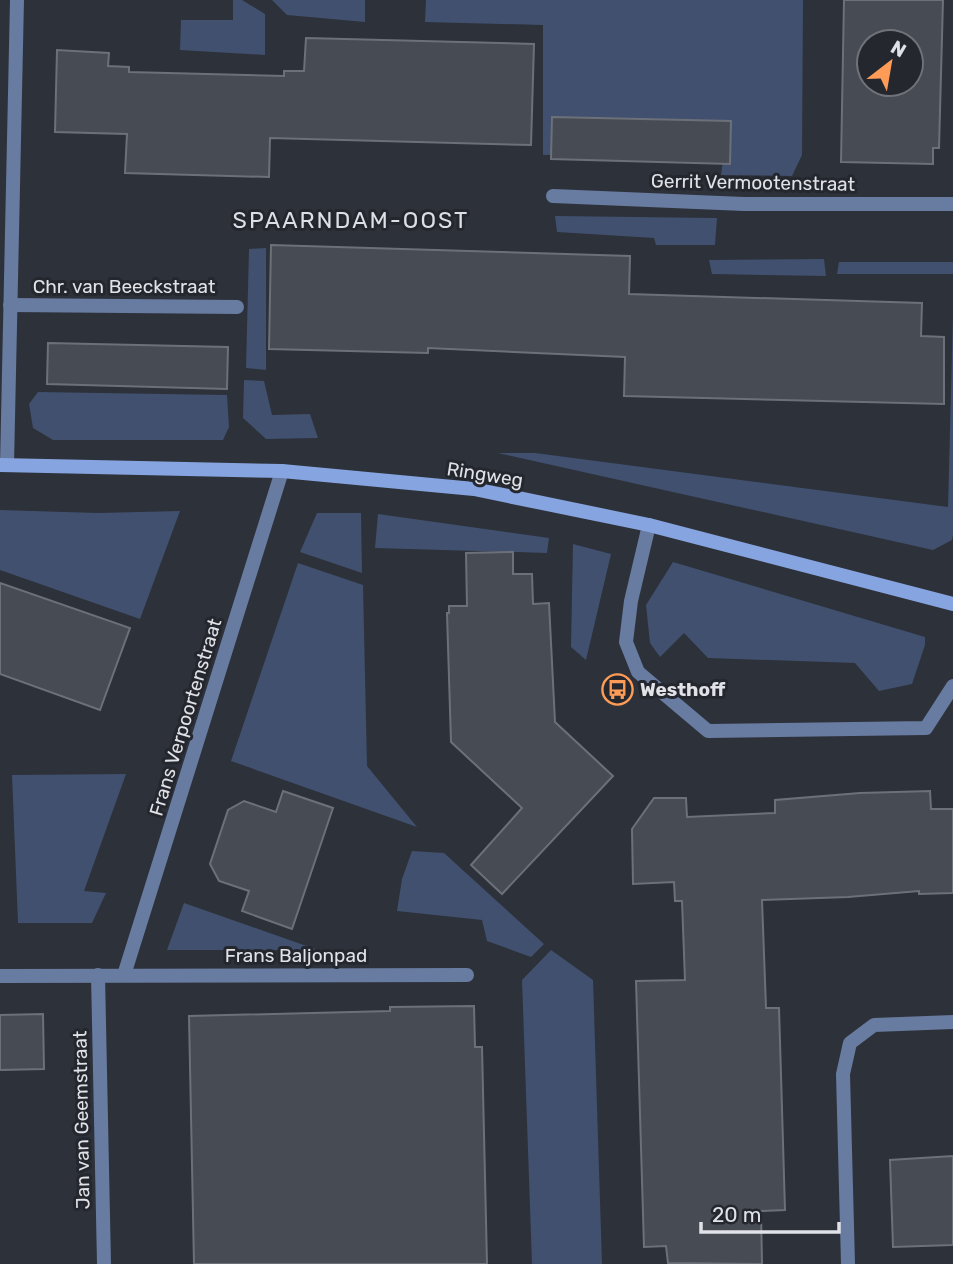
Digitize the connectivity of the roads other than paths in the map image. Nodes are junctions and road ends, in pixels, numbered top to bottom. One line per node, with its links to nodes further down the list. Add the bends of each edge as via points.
1 (17, 0): 4 (street, Chr. van Beeckstraat)
2 (553, 197): 3 (street, Gerrit Vermootenstraat, via 744,204)
3 (953, 204)
4 (10, 305): 5 (street, Chr. van Beeckstraat); 6 (street, Chr. van Beeckstraat)
5 (237, 307)
6 (4, 465): 7 (street, Ringweg)
7 (282, 471): 8 (street, Ringweg, via 474,489); 12 (street, Frans Verpoortenstraat)
8 (649, 525): 9 (street, Ringweg); 10 (street, via 626,642 638,672 708,731 926,728)
9 (953, 604)
10 (953, 686)
11 (98, 975): 12 (street, Frans Baljonpad); 14 (street, Frans Baljonpad); 16 (street, Jan van Geemstraat)
12 (124, 975): 13 (street, Frans Baljonpad)
13 (467, 975)
14 (0, 976)
15 (953, 1022): 17 (street, via 874,1025 850,1043 843,1074)
16 (104, 1264)
17 (848, 1264)

